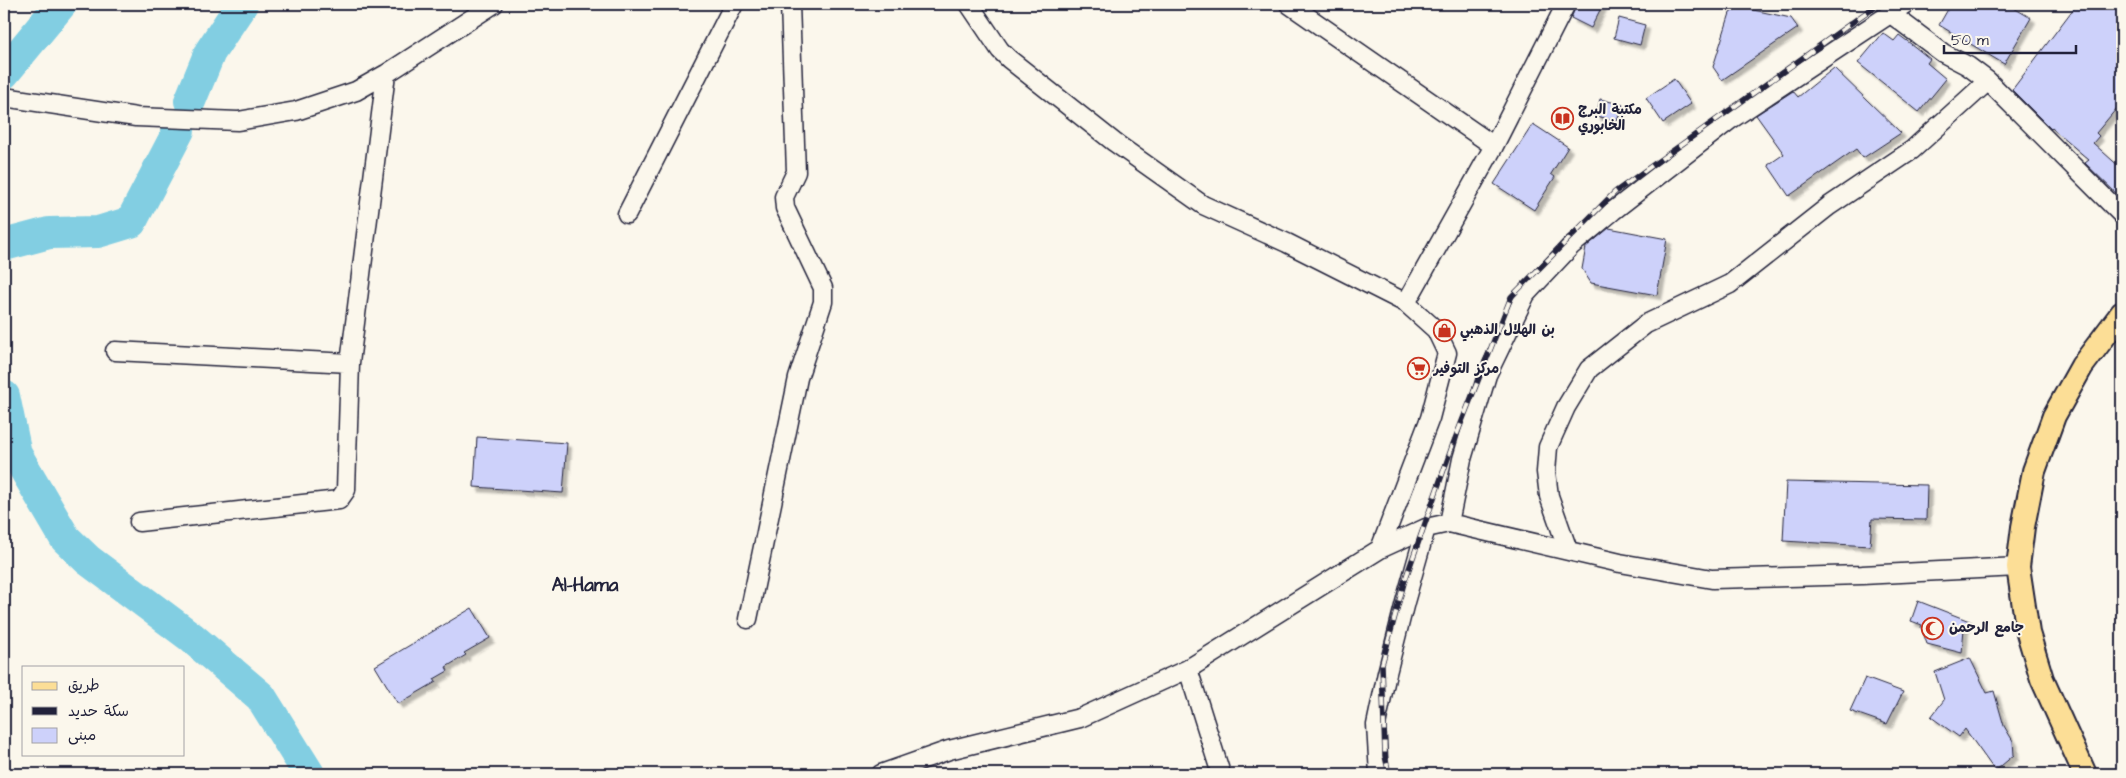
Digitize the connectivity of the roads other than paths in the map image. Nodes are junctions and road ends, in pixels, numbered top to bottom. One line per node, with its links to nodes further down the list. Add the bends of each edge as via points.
1 (494, 4): 8 (street)
2 (734, 4): 12 (street)
3 (790, 4): 24 (street, via 796,172 784,197 785,208 823,288 823,302 798,378)
4 (969, 4): 14 (street, via 1009,59 1114,142 1203,204)
5 (1289, 4): 11 (street)
6 (1559, 7): 11 (street)
7 (1898, 9): 9 (street, via 1944,53); 19 (street, via 1722,126 1571,246 1526,294 1488,375 1462,459)
8 (386, 74): 10 (street, via 356,91 296,110 238,121 136,117); 17 (street)
9 (1988, 81): 13 (street); 22 (street, via 1912,150 1828,206 1730,284 1646,324 1589,369 1566,407 1548,447 1546,472 1549,496)
10 (4, 97)
11 (1494, 146): 14 (street)
12 (627, 214)
13 (2122, 215)
14 (1406, 303): 21 (street, via 1436,330 1447,354 1430,418)
15 (2122, 313): 23 (main road, via 2082,366 2054,416 2034,471)
16 (115, 351): 17 (street)
17 (350, 363): 18 (street, via 346,490 339,500)
18 (139, 522)
19 (1449, 523): 20 (street); 22 (street)
20 (1426, 528): 21 (street); 28 (street, via 1376,725)
21 (1380, 549): 25 (street)
22 (1568, 550): 23 (street, via 1712,579)
23 (2018, 567): 29 (main road, via 2028,633 2042,679)
24 (748, 619)
25 (1188, 669): 26 (street, via 1080,718 949,750); 27 (street)
26 (881, 774)
27 (1221, 774)
28 (1379, 774)
29 (2085, 774)

